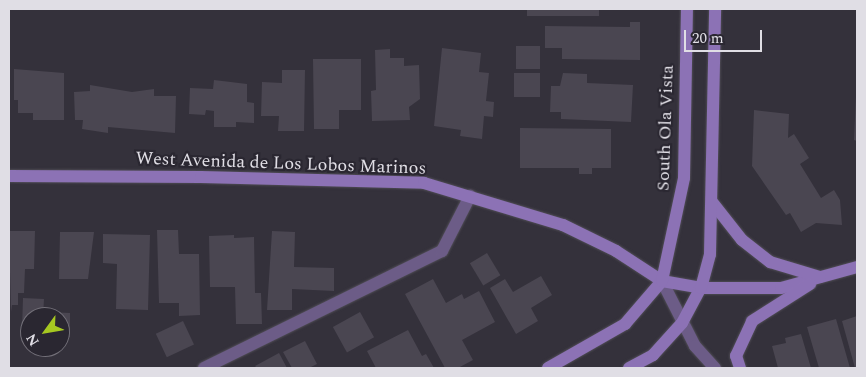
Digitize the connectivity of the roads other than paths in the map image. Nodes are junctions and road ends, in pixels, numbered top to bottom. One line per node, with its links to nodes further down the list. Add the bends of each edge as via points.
1 (687, 9): 8 (street, South Ola Vista, via 684,178)
2 (715, 9): 5 (street)
3 (9, 176): 4 (street, West Avenida de Los Lobos Marinos, via 424,183)
4 (470, 196): 8 (street, West Avenida de Los Lobos Marinos, via 563,225 616,251); 11 (street, via 442,251)
5 (712, 202): 7 (street, via 742,240 770,262); 9 (street, via 710,254)
6 (857, 267): 7 (street, West Avenida de Los Lobos Marinos)
7 (820, 277): 9 (street, West Avenida de Los Lobos Marinos, via 781,288); 15 (street, via 752,321 736,356)
8 (662, 281): 9 (street, West Avenida de Los Lobos Marinos); 10 (street); 12 (street, South Ola Vista, via 625,324)
9 (701, 288): 10 (street)
10 (682, 323): 13 (street, via 653,355); 14 (street, via 695,346)
11 (204, 368)
12 (548, 368)
13 (630, 368)
14 (715, 368)
15 (740, 368)

